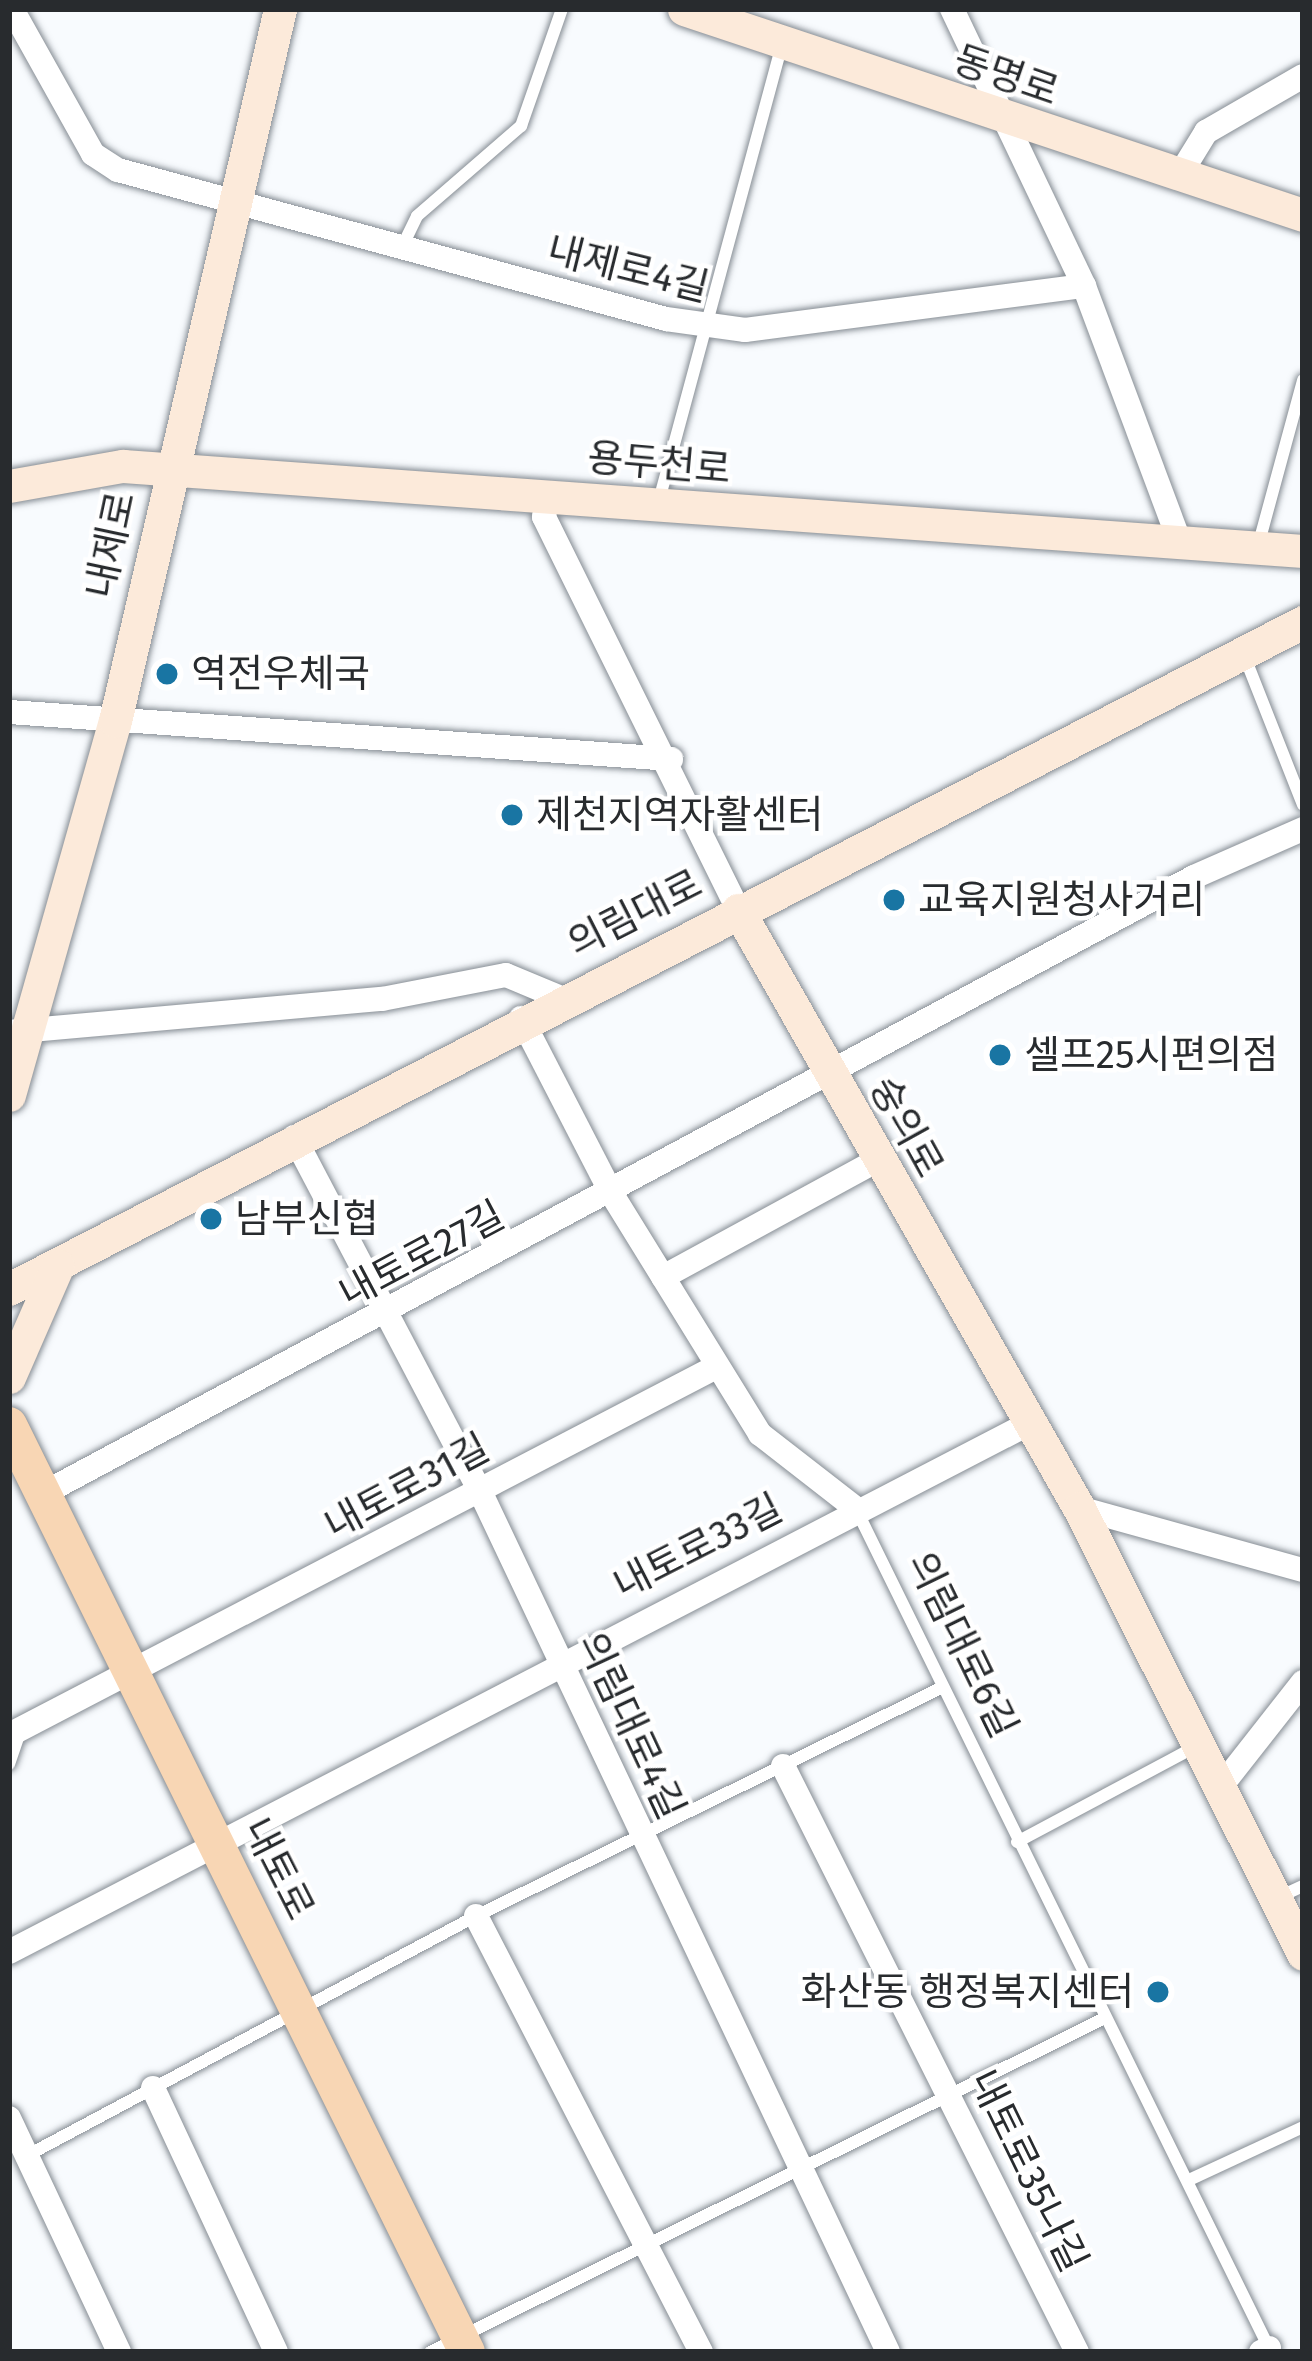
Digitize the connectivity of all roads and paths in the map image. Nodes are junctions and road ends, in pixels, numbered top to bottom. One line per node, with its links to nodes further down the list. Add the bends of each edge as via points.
1 (12, 9): 7 (street, 내제로4길)
2 (280, 9): 11 (street, 내제로)
3 (562, 9): 13 (lane, via 521,125 418,216)
4 (684, 9): 6 (street, 동명로)
5 (952, 9): 9 (street)
6 (783, 43): 9 (street, 동명로); 15 (lane)
7 (20, 63): 11 (street, 내제로4길, via 92,154)
8 (1303, 76): 10 (street, via 1206,132)
9 (1010, 123): 10 (street, 동명로); 14 (street)
10 (1179, 176): 12 (street, 동명로)
11 (232, 204): 13 (street, 내제로4길); 17 (street, 내제로)
12 (1303, 215)
13 (401, 247): 15 (street, 내제로4길)
14 (1084, 286): 15 (street, 내제로4길); 21 (street)
15 (700, 328): 20 (lane)
16 (1303, 380): 22 (lane)
17 (171, 470): 18 (street, 용두천로); 19 (street, 용두천로); 27 (street, 내제로)
18 (11, 480)
19 (547, 496): 20 (street, 용두천로); 28 (street, 숭의로, via 544,517)
20 (657, 507): 21 (street, 용두천로)
21 (1180, 543): 22 (street, 용두천로)
22 (1257, 548): 23 (street, 용두천로)
23 (1303, 551)
24 (1303, 622): 25 (street, 의림대로)
25 (1243, 651): 29 (lane); 31 (street, 의림대로)
26 (9, 712): 27 (street)
27 (115, 721): 28 (street); 34 (street, 내제로)
28 (671, 759): 31 (street, 숭의로)
29 (1303, 805)
30 (1303, 829): 35 (street, 내토로27길, via 1194,877)
31 (738, 910): 32 (street, 의림대로); 35 (street, 숭의로)
32 (561, 998): 33 (street, 의림대로); 34 (street, via 506,975 382,999)
33 (520, 1018): 37 (street, 의림대로); 39 (street, 의림대로6길)
34 (18, 1032): 36 (street, 내제로)
35 (830, 1077): 38 (street, 숭의로); 39 (street, 내토로27길)
36 (9, 1095)
37 (294, 1137): 41 (street, 의림대로); 44 (street, 의림대로4길)
38 (876, 1161): 42 (street); 47 (street, 숭의로)
39 (613, 1196): 42 (street, 의림대로6길); 44 (street, 내토로27길)
40 (9, 1258): 41 (street)
41 (58, 1264): 43 (street, 의림대로); 46 (street)
42 (663, 1277): 45 (street, 의림대로6길)
43 (9, 1289)
44 (387, 1314): 49 (street, 의림대로4길); 50 (street, 내토로27길)
45 (716, 1367): 49 (street, 내토로31길); 51 (street, 의림대로6길, via 760,1434)
46 (9, 1379): 48 (street)
47 (1024, 1426): 51 (street, 내토로33길); 52 (street, 숭의로)
48 (11, 1432): 50 (main road, 내토로)
49 (479, 1489): 54 (street, 의림대로4길); 55 (street, 내토로31길)
50 (46, 1492): 55 (main road, 내토로)
51 (855, 1508): 54 (street, 내토로33길); 57 (lane, 의림대로6길)
52 (1079, 1508): 53 (street); 59 (street, 숭의로)
53 (1303, 1570)
54 (561, 1657): 63 (street, 의림대로4길); 65 (street, 내토로33길)
55 (134, 1674): 58 (street, 내토로31길); 65 (main road, 내토로)
56 (1303, 1682): 62 (street)
57 (943, 1687): 61 (lane); 64 (lane, 의림대로6길)
58 (15, 1732): 60 (lane)
59 (1198, 1745): 62 (street, 숭의로); 64 (lane)
60 (9, 1764)
61 (783, 1766): 63 (lane); 73 (street, 내토로35나길)
62 (1220, 1789): 66 (street, 숭의로)
63 (642, 1835): 67 (lane); 77 (street, 의림대로4길)
64 (1017, 1841): 71 (lane, 의림대로6길)
65 (218, 1844): 68 (street, 내토로33길); 70 (main road, 내토로)
66 (1290, 1892): 69 (street, 숭의로)
67 (476, 1916): 70 (lane); 79 (street)
68 (9, 1952)
69 (1303, 1954)
70 (302, 2010): 72 (lane); 80 (main road, 내토로)
71 (1103, 2018): 73 (lane); 78 (lane, 의림대로6길)
72 (153, 2088): 76 (lane); 83 (street)
73 (950, 2094): 77 (lane); 86 (street, 내토로35나길)
74 (9, 2117): 76 (street)
75 (1303, 2127): 78 (lane)
76 (28, 2155): 82 (street)
77 (799, 2169): 79 (lane); 85 (street, 의림대로4길)
78 (1189, 2180): 81 (lane, 의림대로6길)
79 (647, 2244): 80 (lane); 84 (street)
80 (452, 2347)
81 (1267, 2351)
82 (119, 2352)
83 (276, 2352)
84 (700, 2352)
85 (888, 2352)
86 (1077, 2352)

